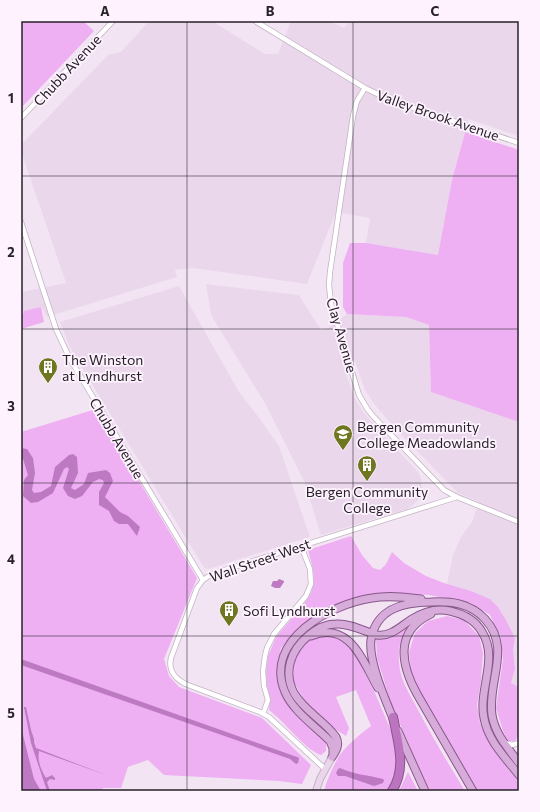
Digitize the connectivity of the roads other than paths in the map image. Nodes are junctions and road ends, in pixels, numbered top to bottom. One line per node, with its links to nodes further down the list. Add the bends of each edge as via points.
1 (113, 21): 4 (street, Chubb Avenue)
2 (256, 21): 3 (street, Valley Brook Avenue)
3 (365, 88): 5 (street, Valley Brook Avenue, via 391,100); 7 (street, Clay Avenue, via 353,116 330,272 331,304 363,403 438,485)
4 (21, 118)
5 (519, 143)
6 (21, 222): 10 (street, Chubb Avenue, via 56,329 70,359)
7 (457, 497): 8 (street); 9 (street, Wall Street West)
8 (519, 522)
9 (301, 546): 10 (street, Wall Street West, via 212,574); 16 (street, via 310,569 310,589 274,634 262,655 268,700)
10 (203, 580): 16 (street, Wall Street West, via 196,591 171,655 172,672 181,682)
11 (441, 602): 13 (main road, via 397,606 382,617); 17 (main road, via 471,608 486,620 493,631 498,662 492,710 496,727); 19 (main road, via 388,596 354,602 335,608 320,617 290,643 282,664 282,679 287,697 292,705 330,741 333,748)
12 (454, 612): 13 (main road, via 429,612 416,616 389,634); 22 (main road, via 473,621 485,637 489,654 483,700 484,722 493,742); 26 (main road, via 434,613 416,624 407,638 404,658 406,671 415,690)
13 (372, 633): 14 (main road, via 345,624 330,624 317,629); 15 (main road, via 371,655)
14 (300, 644): 15 (main road, via 311,636 322,633 346,638 357,651); 19 (main road, via 290,662 291,686 301,703 336,738 338,746)
15 (391, 713): 24 (highway, via 401,764 399,778); 25 (main road)
16 (264, 714): 21 (street, Wall Street West, via 275,721)
17 (504, 742): 18 (street, via 512,746); 20 (main road)
18 (519, 743)
19 (332, 757): 21 (street)
20 (519, 763)
21 (325, 769): 23 (street)
22 (519, 775)
23 (316, 791)
24 (392, 791)
25 (425, 791)
26 (473, 791)

